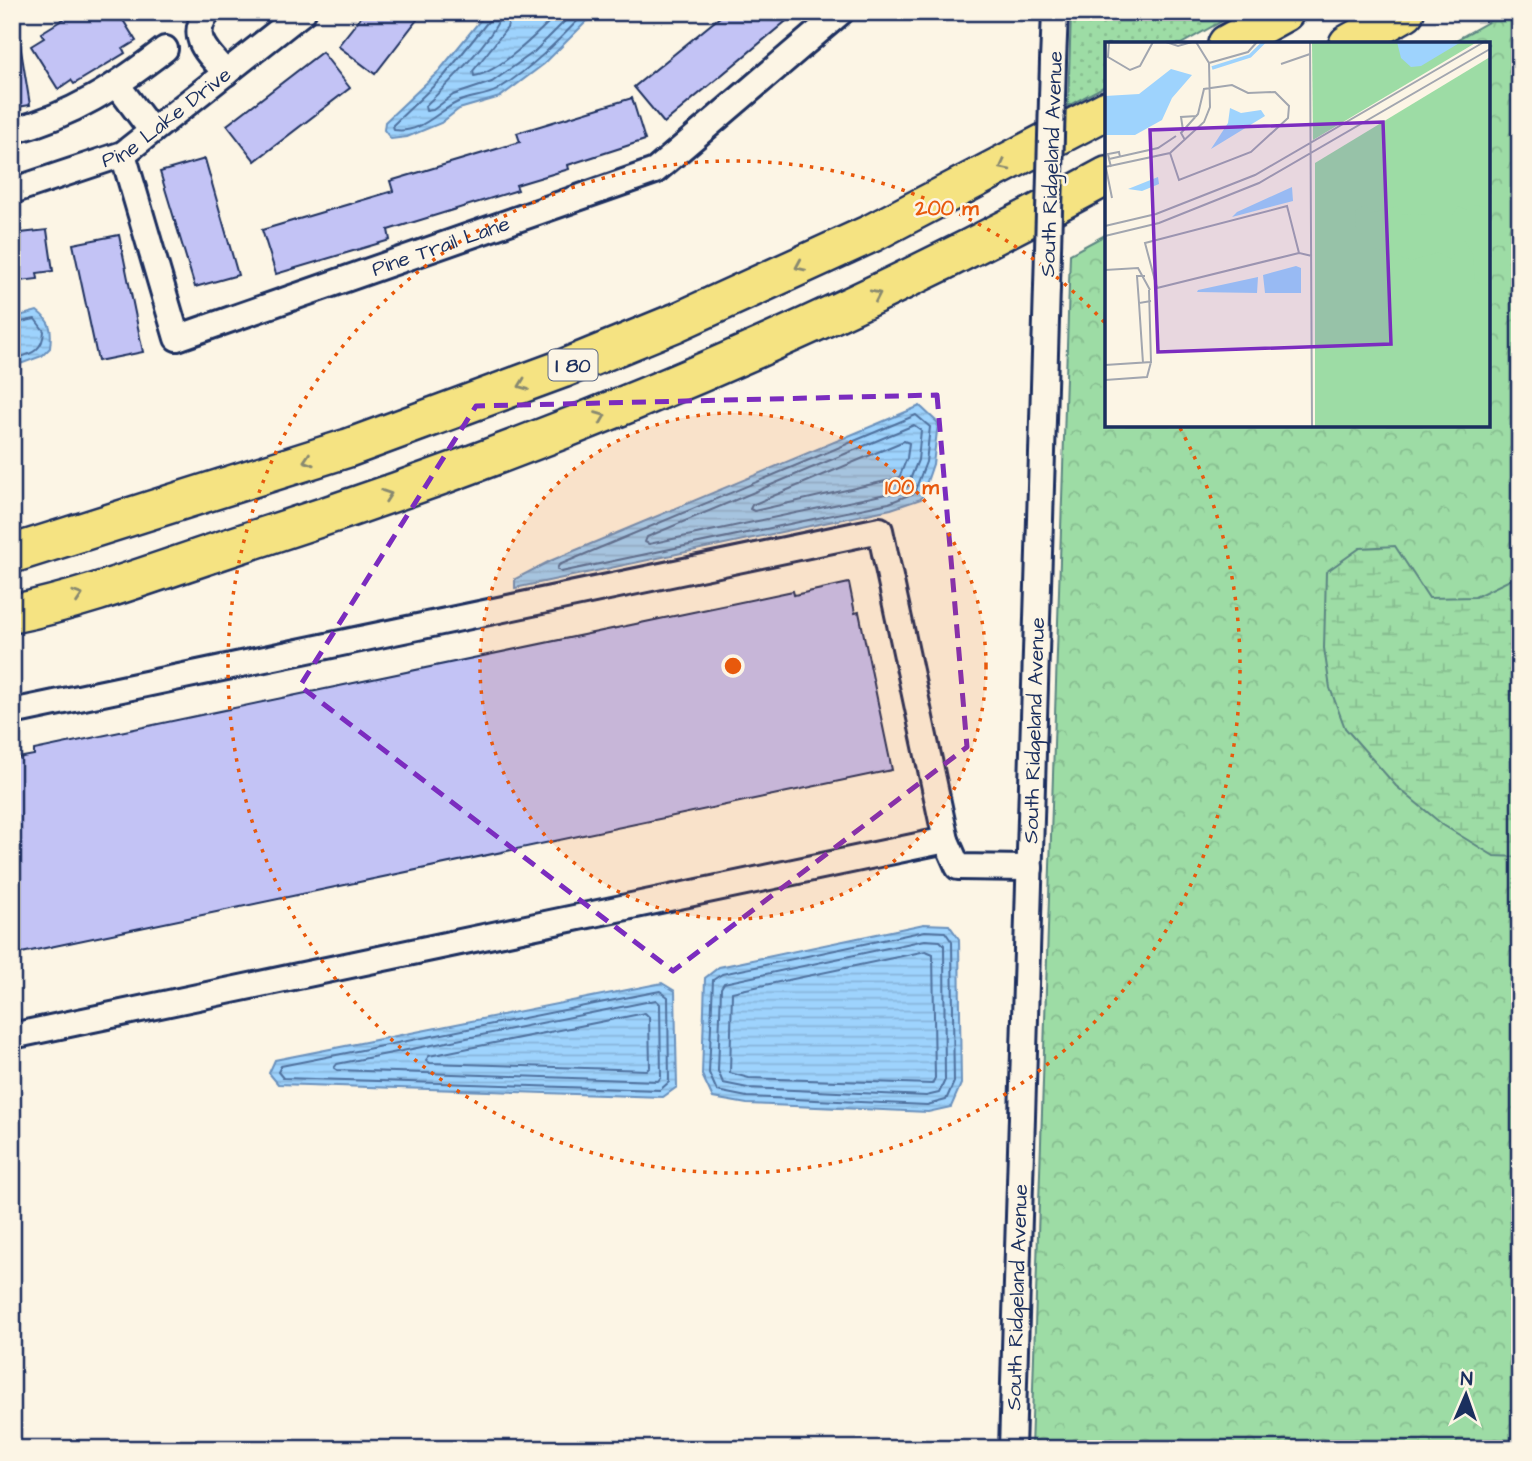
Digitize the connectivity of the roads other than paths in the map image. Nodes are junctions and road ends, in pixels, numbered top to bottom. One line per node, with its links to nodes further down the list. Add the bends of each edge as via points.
1 (208, 12): 10 (street, via 198,26 198,35 201,45)
2 (303, 12): 10 (street, Pine Lake Drive)
3 (841, 12): 15 (street, Pine Trail Lane, via 655,171 177,338)
4 (1055, 12): 22 (street, South Ridgeland Avenue, bridge)
5 (1285, 12): 7 (highway)
6 (1405, 12): 8 (highway)
7 (1231, 42)
8 (1352, 42)
9 (165, 49): 11 (street)
10 (226, 73): 14 (street, Pine Lake Drive)
11 (118, 86): 13 (street, via 46,122); 14 (street)
12 (1105, 111): 18 (highway, I 80, one-way to 18, via 872,233 562,369 348,448)
13 (12, 131)
14 (152, 131): 15 (street, Pine Lake Drive)
15 (123, 154): 17 (street, Pine Lake Drive)
16 (1105, 177): 19 (highway, one-way to 16, via 363,504 584,424 892,287)
17 (12, 191)
18 (12, 554)
19 (12, 614)
20 (12, 712): 21 (street, via 880,530)
21 (946, 840): 22 (street, via 958,867); 23 (street)
22 (1030, 868): 24 (street, South Ridgeland Avenue)
23 (12, 1036)
24 (1012, 1449)

